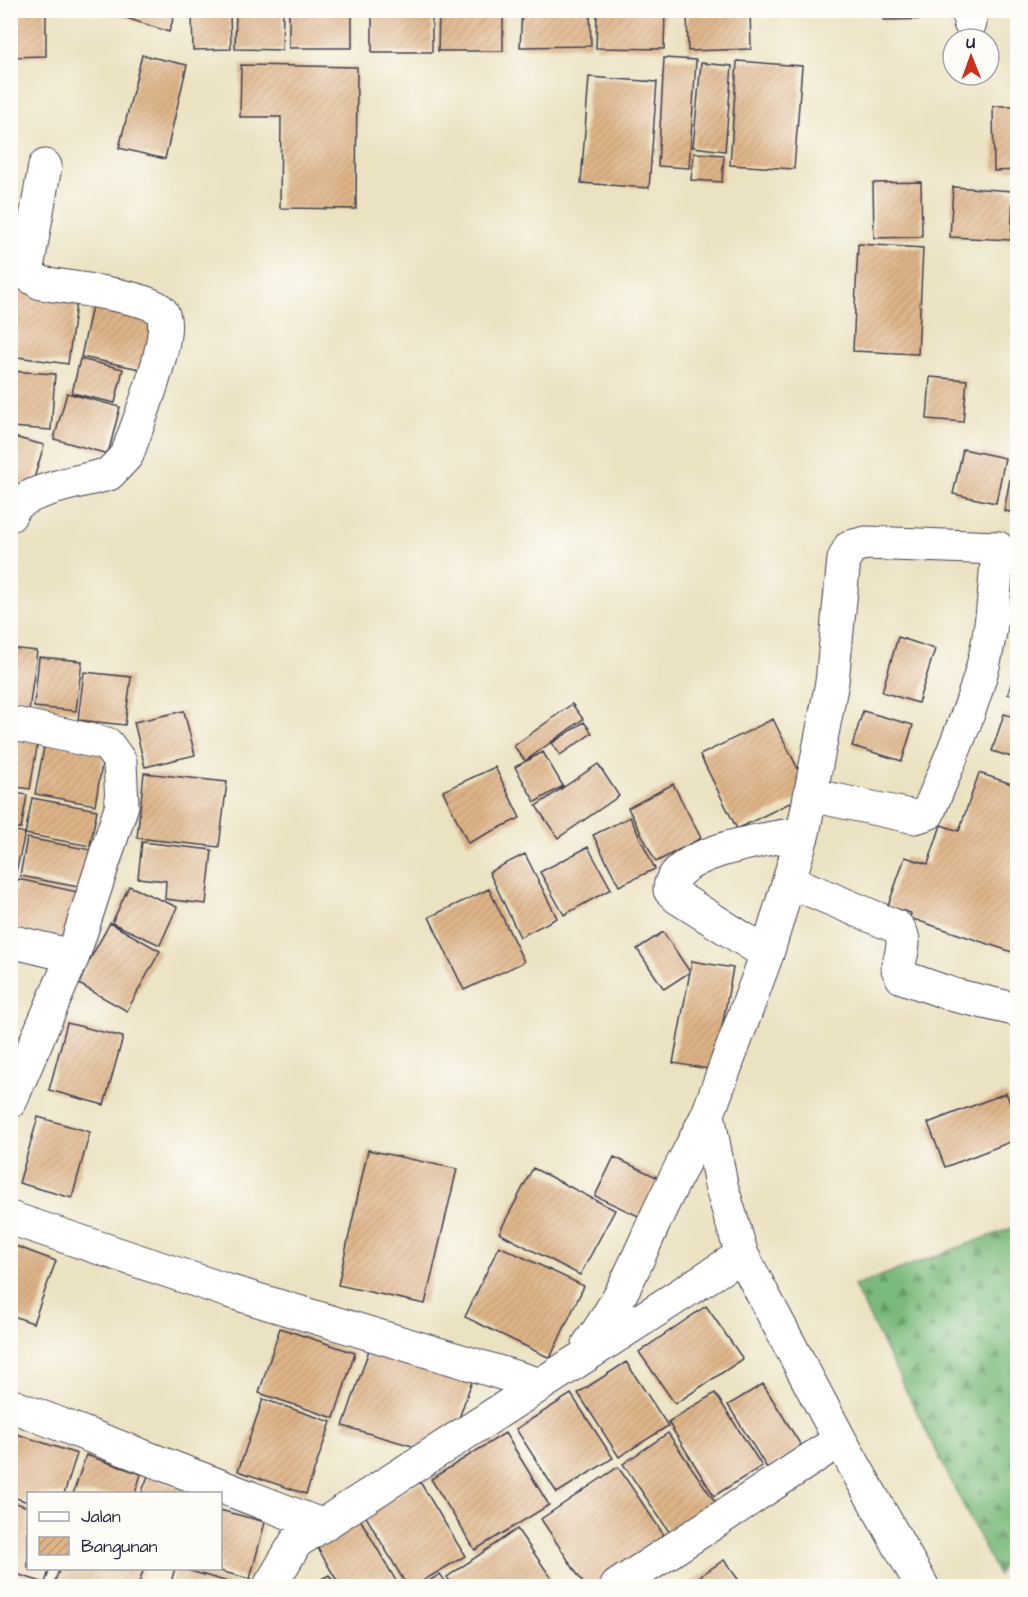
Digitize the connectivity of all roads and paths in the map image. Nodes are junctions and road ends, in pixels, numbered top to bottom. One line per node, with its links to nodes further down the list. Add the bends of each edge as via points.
1 (45, 166): 2 (street, via 28,263 30,276 41,283 139,300 160,310 165,320 164,342 127,455 119,466 109,474 30,495 17,503)
2 (10, 515)
3 (10, 723): 9 (street, via 107,744 120,762 122,806)
4 (811, 795): 4 (street, via 832,682 844,559 850,547 866,543 998,548 984,661 969,711 928,813 915,817); 5 (street)
5 (803, 832): 6 (street); 8 (street, via 728,847 677,871 670,882 670,890 677,897)
6 (789, 881): 8 (street); 10 (street, via 897,927 904,941 898,969 902,977)
7 (10, 941): 9 (street)
8 (767, 954): 12 (street)
9 (73, 956): 11 (street)
10 (1017, 1010)
11 (10, 1102)
12 (708, 1114): 14 (street, via 721,1185); 15 (street, via 656,1218 629,1283)
13 (10, 1218): 16 (street, via 228,1292)
14 (742, 1255): 15 (street); 18 (street)
15 (579, 1358): 16 (street)
16 (538, 1384): 19 (street)
17 (10, 1405): 19 (street)
18 (840, 1440): 21 (street); 22 (street)
19 (321, 1525): 20 (street, via 296,1542)
20 (270, 1587)
21 (617, 1587)
22 (922, 1587)

